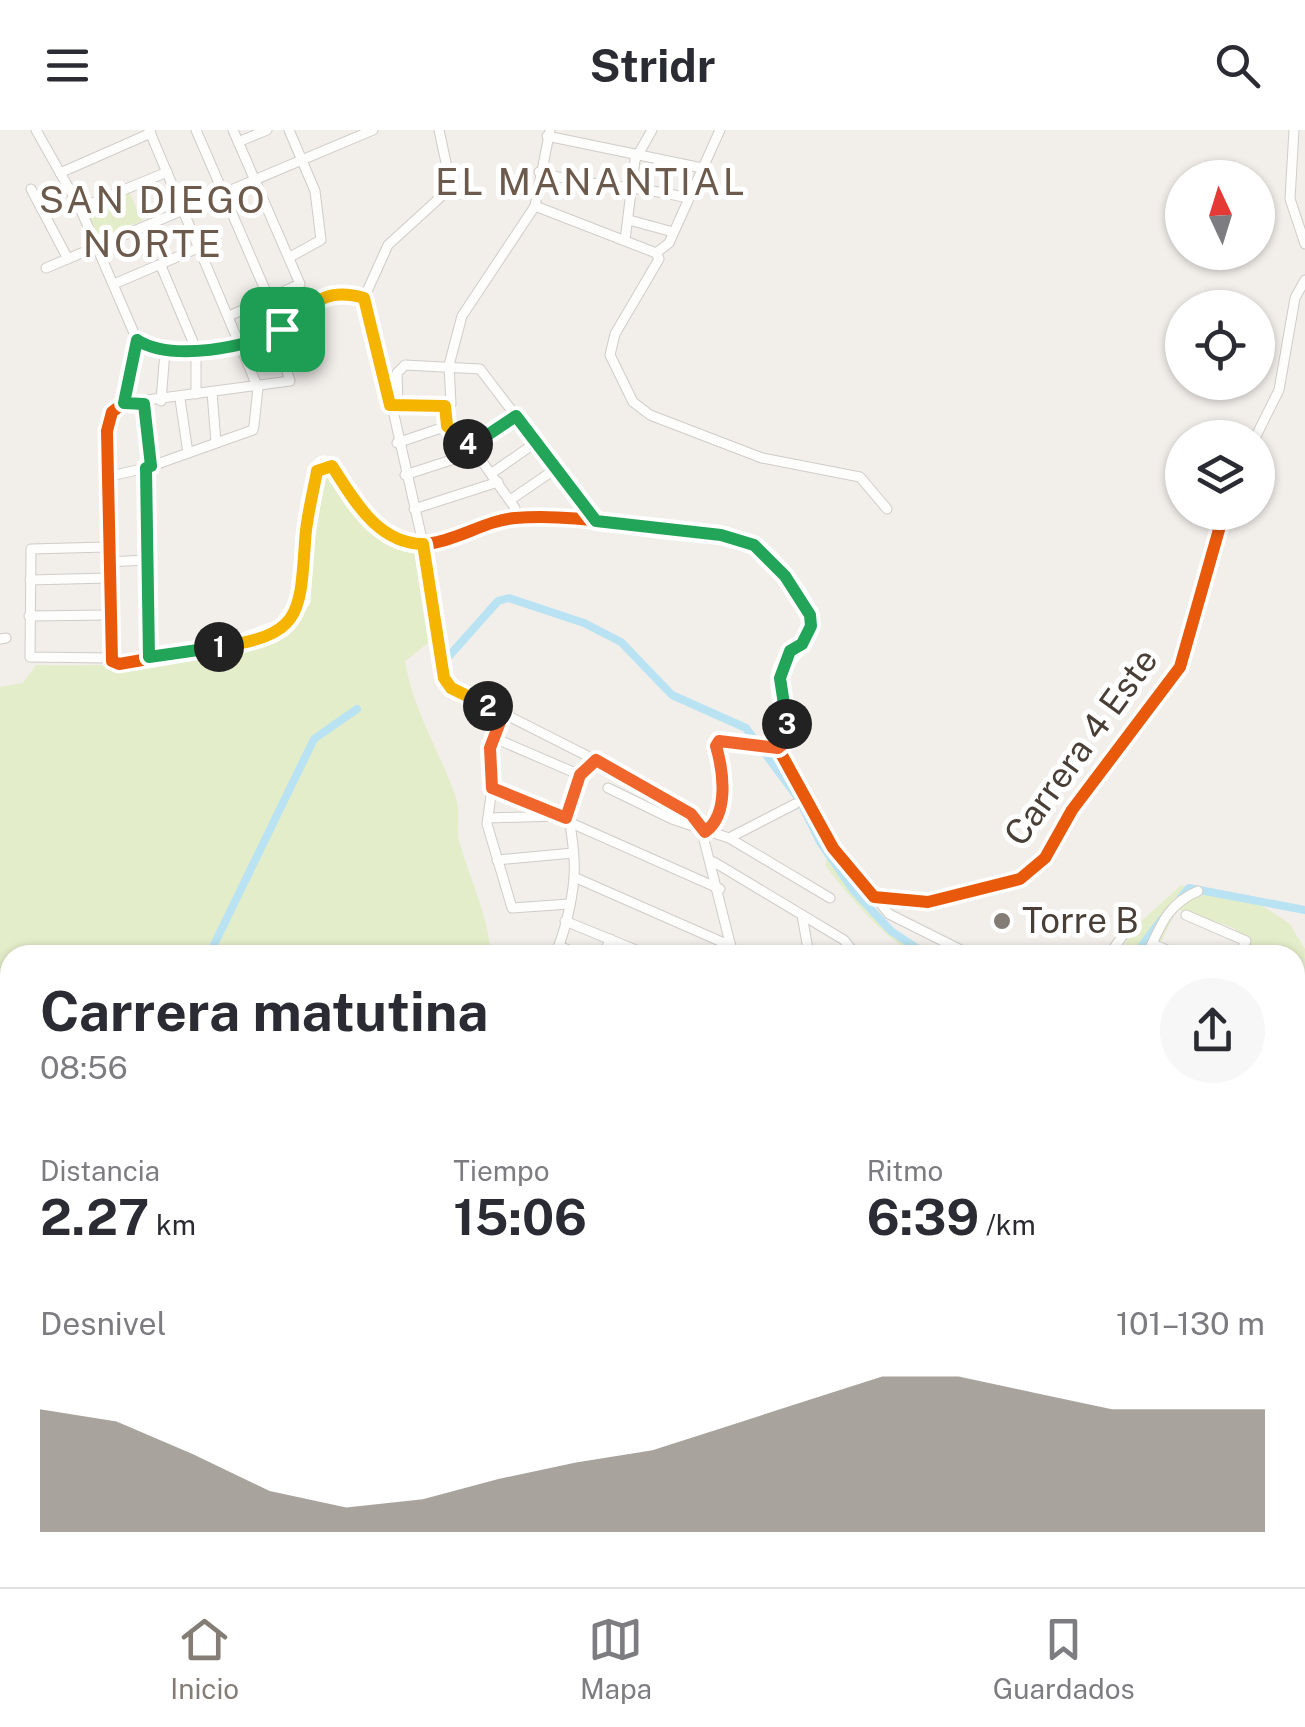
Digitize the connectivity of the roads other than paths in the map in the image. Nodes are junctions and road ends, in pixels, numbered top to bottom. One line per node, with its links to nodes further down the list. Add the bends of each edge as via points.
1 (196, 130): 22 (street)
2 (233, 130): 13 (street)
3 (267, 130): 13 (street)
4 (289, 130): 15 (street)
5 (373, 130): 15 (street)
6 (438, 130): 41 (street, via 448,172 445,193 388,245)
7 (652, 130): 14 (street)
8 (720, 130): 16 (street)
9 (1294, 130): 31 (street, via 1290,199)
10 (38, 131): 19 (street)
11 (150, 132): 17 (street); 19 (street)
12 (548, 133): 14 (street); 18 (street)
13 (238, 142): 20 (street)
14 (637, 154): 16 (street); 23 (street)
15 (300, 158): 20 (street); 35 (street, via 315,191 321,240)
16 (702, 168): 24 (street)
17 (167, 172): 26 (street); 27 (street)
18 (539, 172): 23 (street); 25 (street)
19 (60, 173): 26 (street)
20 (254, 179): 22 (street); 35 (street)
21 (31, 189): 36 (street)
22 (223, 190): 27 (street); 42 (street)
23 (634, 192): 24 (street); 28 (street)
24 (687, 198): 29 (street)
25 (535, 206): 30 (street); 49 (street, via 470,297)
26 (80, 208): 32 (street)
27 (182, 208): 32 (street); 33 (street)
28 (630, 220): 29 (street); 30 (street)
29 (674, 232): 34 (street)
30 (625, 240): 34 (street)
31 (1305, 244)
32 (98, 246): 36 (street); 40 (street)
33 (198, 248): 37 (street); 43 (street)
34 (656, 253): 74 (street, via 659,260 610,344 634,402 669,424 762,458 860,477)
35 (290, 257): 42 (street, via 300,285)
36 (68, 259): 38 (street)
37 (161, 266): 40 (street); 47 (street)
38 (46, 268)
39 (1305, 280): 60 (street, via 1295,298 1279,390)
40 (114, 284): 45 (street)
41 (364, 298): 44 (street, via 326,294); 57 (street)
42 (269, 302): 43 (street); 44 (street)
43 (230, 316): 46 (street)
44 (278, 331): 46 (street); 50 (street, via 290,381)
45 (137, 340): 48 (street); 55 (street)
46 (242, 346): 47 (street); 50 (street)
47 (196, 349): 48 (street); 52 (street)
48 (165, 350): 54 (street)
49 (449, 365): 57 (street, via 400,368); 58 (street); 59 (street, via 480,368)
50 (258, 388): 51 (street); 63 (street, via 253,430)
51 (212, 392): 52 (street); 63 (street)
52 (196, 394): 53 (street)
53 (180, 399): 54 (street); 66 (street)
54 (162, 401): 56 (street)
55 (124, 403): 56 (street); 70 (street, via 112,412 107,431)
56 (144, 404): 67 (street)
57 (394, 405): 58 (street); 64 (street)
58 (448, 405): 61 (street)
59 (516, 416): 62 (street); 65 (street)
60 (1264, 420)
61 (447, 426): 64 (street); 65 (street)
62 (538, 440): 68 (street); 71 (street)
63 (216, 443): 66 (street)
64 (397, 443): 69 (street)
65 (474, 450): 69 (street); 71 (street)
66 (188, 453): 67 (street)
67 (148, 467): 70 (street); 80 (street)
68 (557, 468): 72 (street); 76 (street)
69 (405, 475): 73 (street)
70 (106, 476): 79 (street)
71 (495, 478): 72 (street); 73 (street)
72 (510, 500): 75 (street)
73 (414, 509): 78 (street)
74 (888, 509)
75 (513, 518): 76 (street); 78 (street)
76 (596, 521): 90 (street, via 721,535 754,545 785,576 811,626 790,651 780,678 788,736 785,746)
77 (1219, 530): 106 (street, Carrera 4 Este, via 1180,667 1072,810 1045,858 1020,879 928,902)
78 (423, 544): 86 (street, via 381,529 332,466 323,466 305,539 301,600 282,628 242,643); 88 (street, via 444,678)
79 (106, 546): 81 (street); 83 (street, via 30,548)
80 (148, 560): 81 (street); 86 (street)
81 (108, 562): 82 (street)
82 (108, 578): 83 (street); 84 (street)
83 (30, 580): 85 (street)
84 (108, 614): 85 (street); 87 (street)
85 (29, 616): 87 (street, via 30,657)
86 (149, 657): 87 (street, via 119,664)
87 (110, 658)
88 (503, 714): 89 (street); 91 (street)
89 (492, 737): 92 (street); 93 (street)
90 (774, 748): 98 (street, via 726,740 716,746 725,774 716,818); 106 (street, via 832,848)
91 (596, 760): 92 (street); 98 (street)
92 (580, 775): 96 (street)
93 (492, 788): 96 (street); 97 (street)
94 (608, 788): 98 (street)
95 (795, 804): 99 (street)
96 (562, 817): 97 (street); 100 (street); 104 (street)
97 (488, 818): 101 (street)
98 (704, 828): 99 (street); 102 (street)
99 (729, 838): 107 (street)
100 (573, 853): 101 (street); 103 (street)
101 (496, 860): 108 (street, via 512,908)
102 (714, 862): 104 (street); 109 (street)
103 (574, 877): 108 (street); 118 (street)
104 (720, 889): 119 (street)
105 (1198, 892): 114 (street, via 1174,906)
106 (874, 897): 122 (street, via 889,914)
107 (830, 898)
108 (570, 904): 111 (street)
109 (802, 914): 120 (street); 121 (street)
110 (1186, 915): 124 (street)
111 (564, 921): 113 (street); 115 (street)
112 (1132, 921): 123 (street)
113 (610, 939): 116 (street); 117 (street)
114 (1152, 944)
115 (557, 945)
116 (608, 945)
117 (624, 945)
118 (716, 945)
119 (726, 945)
120 (807, 945)
121 (847, 945)
122 (951, 945)
123 (1116, 945)
124 (1244, 945)

